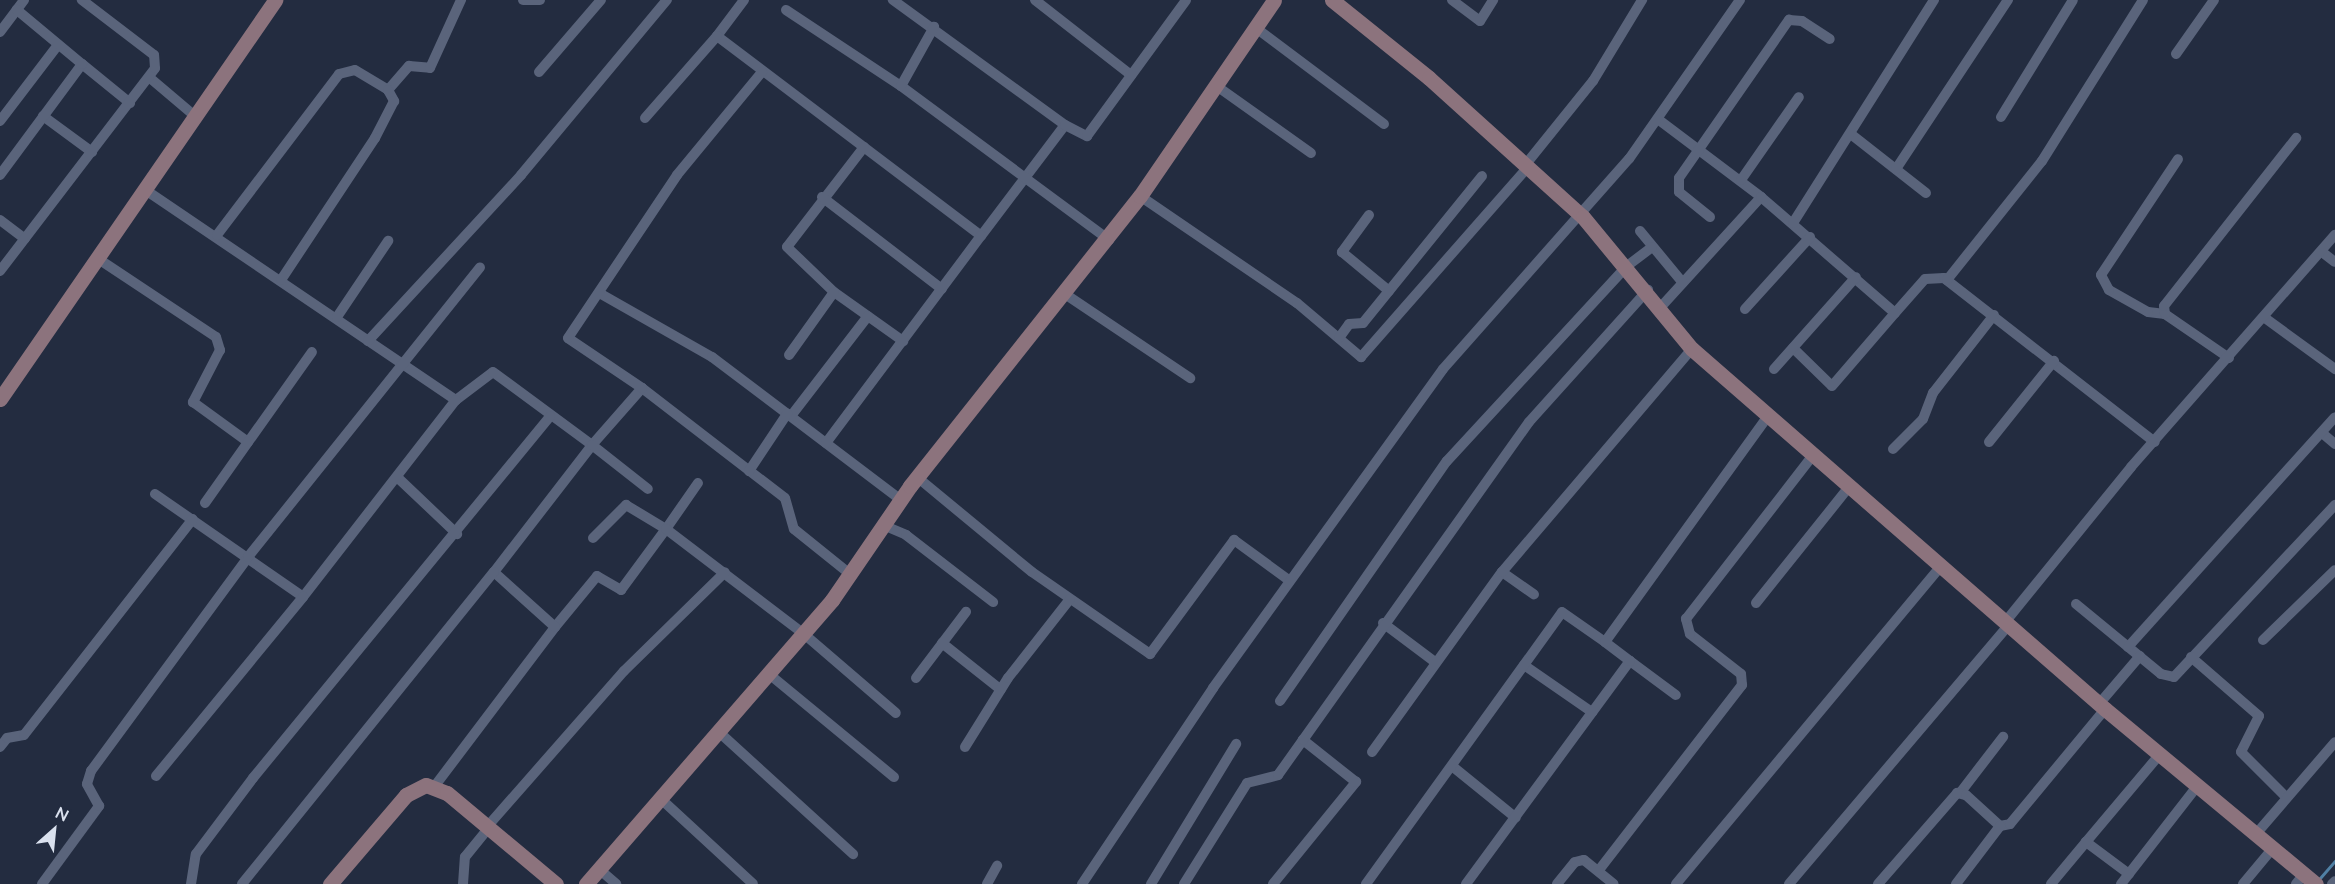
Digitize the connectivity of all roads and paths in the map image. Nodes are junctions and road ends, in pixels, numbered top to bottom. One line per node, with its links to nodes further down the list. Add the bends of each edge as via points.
1 (24, 0): 24 (street)
2 (82, 0): 37 (street, via 154,55)
3 (275, 0): 44 (street)
4 (461, 0): 40 (street, via 430,68 409,66)
5 (523, 0): 6 (street)
6 (540, 0)
7 (601, 0): 34 (street)
8 (668, 0): 108 (street, via 521,175)
9 (744, 0): 29 (street)
10 (893, 0): 26 (street)
11 (1035, 0): 36 (street)
12 (1186, 0): 36 (street)
13 (1274, 0): 27 (street)
14 (1332, 0): 58 (street)
15 (1452, 0): 16 (street, via 1480,21)
16 (1493, 0)
17 (1642, 0): 58 (street, via 1593,81)
18 (1740, 0): 47 (street)
19 (1934, 0): 51 (street)
20 (2008, 0): 59 (street)
21 (2073, 0): 45 (street)
22 (2143, 0): 91 (street, via 2048,152)
23 (2214, 0): 32 (street)
24 (17, 10): 28 (street); 31 (street)
25 (786, 10): 38 (street)
26 (934, 27): 38 (street); 50 (street)
27 (1256, 28): 39 (street); 49 (street)
28 (0, 32)
29 (717, 36): 35 (street); 46 (street)
30 (1830, 39): 54 (street, via 1802,21 1789,20)
31 (58, 45): 33 (street); 48 (street)
32 (2175, 54)
33 (82, 64): 42 (street); 43 (street)
34 (539, 72)
35 (762, 72): 53 (street); 97 (street, via 677,175)
36 (1131, 75): 50 (street, via 1087,136)
37 (150, 78): 42 (street); 44 (street)
38 (901, 86): 62 (street)
39 (1218, 87): 56 (street); 66 (street)
40 (388, 90): 75 (street, via 355,70 339,74); 90 (street, via 394,101 375,138)
41 (1799, 97): 63 (street)
42 (130, 103): 55 (street)
43 (43, 116): 55 (street); 60 (street)
44 (196, 117): 64 (street)
45 (2001, 117)
46 (645, 118)
47 (1659, 120): 54 (street); 70 (street)
48 (0, 121)
49 (1384, 124)
50 (1065, 125): 62 (street)
51 (1852, 135): 59 (street); 73 (street)
52 (2296, 138): 102 (street, via 2166,303)
53 (864, 147): 68 (street); 77 (street)
54 (1701, 148): 63 (street); 71 (street, via 1676,188)
55 (92, 152): 79 (street)
56 (1311, 153)
57 (2178, 159): 102 (street, via 2101,275 2109,290 2148,312)
58 (1528, 165): 70 (street); 107 (street, via 1361,357)
59 (1896, 169): 65 (street)
60 (0, 175)
61 (1482, 176): 95 (street)
62 (1026, 179): 77 (street); 80 (street)
63 (1741, 180): 67 (street)
64 (147, 191): 75 (street); 84 (street)
65 (1926, 193)
66 (1140, 196): 80 (street); 107 (street)
67 (1761, 196): 73 (street); 92 (street)
68 (822, 197): 93 (street); 96 (street, via 788,247)
69 (1369, 215): 95 (street, via 1342,252)
70 (1583, 217): 86 (street); 158 (street, via 1443,369)
71 (1710, 217)
72 (1, 222): 79 (street)
73 (1793, 224): 78 (street)
74 (1640, 231): 82 (street)
75 (217, 235): 90 (street)
76 (2335, 235): 83 (street)
77 (981, 236): 93 (street)
78 (1810, 237): 89 (street); 100 (street)
79 (25, 239): 88 (street)
80 (1109, 240): 98 (street)
81 (388, 242): 105 (street)
82 (1652, 247): 86 (street); 92 (street)
83 (2322, 252): 85 (street); 106 (street)
84 (100, 260): 121 (street); 128 (street, via 216,337 220,350 193,402)
85 (2335, 262)
86 (1627, 266): 94 (street); 183 (street, via 1447,461)
87 (480, 267): 116 (street)
88 (0, 271)
89 (1856, 277): 101 (street); 110 (street)
90 (281, 280): 105 (street)
91 (1947, 280): 101 (street, via 1934,275 1925,279); 103 (street)
92 (1683, 283): 99 (street)
93 (942, 289): 109 (street)
94 (1648, 290): 99 (street); 166 (street, via 1529,422)
95 (1389, 291): 107 (street, via 1363,323 1349,324)
96 (834, 292): 104 (street); 113 (street)
97 (601, 294): 120 (street, via 568,338); 123 (street, via 712,357)
98 (1065, 294): 119 (street); 138 (street)
99 (1661, 307): 111 (street)
100 (1745, 309)
101 (1895, 314): 110 (street, via 1832,386)
102 (2165, 314): 114 (street)
103 (1994, 315): 115 (street); 134 (street, via 1933,393 1923,419)
104 (868, 316): 109 (street); 123 (street)
105 (337, 317): 108 (street)
106 (2265, 318): 114 (street); 118 (street)
107 (1338, 338)
108 (368, 341): 116 (street)
109 (903, 341): 131 (street)
110 (1793, 348): 117 (street)
111 (1692, 349): 125 (street); 156 (street)
112 (312, 352): 128 (street)
113 (789, 355)
114 (2229, 358): 130 (street)
115 (2054, 361): 129 (street); 130 (street)
116 (399, 364): 122 (street); 151 (street)
117 (1774, 369)
118 (2335, 369)
119 (1190, 378)
120 (642, 388): 133 (street); 136 (street)
121 (0, 399)
122 (456, 400): 124 (street, via 493,372); 137 (street)
123 (789, 415): 131 (street); 136 (street)
124 (550, 416): 133 (street); 149 (street)
125 (1768, 416): 135 (street); 171 (street)
126 (2335, 417): 127 (street)
127 (2322, 433): 132 (street); 173 (street)
128 (248, 441): 144 (street)
129 (1989, 442)
130 (2155, 442): 167 (street)
131 (826, 443): 143 (street)
132 (2335, 444)
133 (592, 445): 141 (street); 154 (street)
134 (1893, 449)
135 (1813, 455): 140 (street); 213 (street, via 1686,619 1690,634 1736,669 1742,685)
136 (749, 471): 157 (street, via 789,503 798,533)
137 (397, 477): 149 (street); 160 (street)
138 (917, 477): 143 (street); 161 (street)
139 (698, 483): 148 (street)
140 (1849, 487): 152 (street); 163 (street)
141 (648, 489)
142 (155, 494): 146 (street)
143 (901, 500): 147 (street)
144 (205, 503)
145 (2335, 505): 175 (street)
146 (193, 519): 151 (street); 192 (street, via 24,735 7,738)
147 (883, 525): 157 (street); 162 (street, via 906,535)
148 (666, 529): 150 (street, via 626,505); 155 (street); 168 (street, via 621,590 597,576)
149 (457, 534): 218 (street, via 233,804 196,854)
150 (593, 538)
151 (248, 557): 160 (street); 217 (street, via 91,771 87,784 99,806)
152 (1940, 567): 167 (street); 235 (street)
153 (2335, 570): 170 (street)
154 (494, 572): 168 (street); 219 (street)
155 (725, 572): 169 (street); 206 (street, via 624,671)
156 (1502, 572): 159 (street); 177 (street)
157 (849, 574): 169 (street)
158 (1290, 581): 161 (street, via 1234,540 1150,654); 227 (street)
159 (1534, 594)
160 (303, 597): 197 (street)
161 (1070, 599): 181 (street)
162 (993, 602)
163 (1756, 603)
164 (2076, 604): 173 (street)
165 (966, 612): 172 (street)
166 (1383, 623): 177 (street); 189 (street)
167 (2008, 623): 184 (street); 236 (street)
168 (555, 627): 200 (street)
169 (804, 634): 179 (street); 186 (street)
170 (2263, 640)
171 (1605, 642): 176 (street); 178 (street, via 1562,612)
172 (942, 643): 180 (street); 181 (street)
173 (2128, 647): 174 (street)
174 (2140, 656): 175 (street, via 2170,678); 184 (street)
175 (2192, 657): 202 (street, via 2259,716 2241,752)
176 (1630, 661): 182 (street); 185 (street)
177 (1436, 662): 194 (street)
178 (1524, 665): 185 (street); 196 (street)
179 (769, 674): 187 (street); 198 (street)
180 (916, 678)
181 (1000, 690): 193 (street)
182 (1676, 695)
183 (1280, 701)
184 (2102, 707): 195 (street); 205 (street, via 2020,813)
185 (1592, 712): 204 (street)
186 (896, 713)
187 (720, 733): 203 (street); 210 (street)
188 (2003, 736): 201 (street)
189 (1303, 740): 229 (street, via 1278,775 1247,783); 230 (street, via 1356,782)
190 (2335, 742): 202 (street)
191 (1236, 744): 228 (street)
192 (0, 747)
193 (965, 747)
194 (1372, 752)
195 (2160, 754): 199 (street); 208 (street)
196 (1452, 766): 204 (street); 231 (street)
197 (156, 776)
198 (894, 777)
199 (2198, 785): 207 (street); 214 (street)
200 (434, 787): 206 (street); 220 (street, via 419,786 406,795)
201 (1960, 793): 205 (street); 237 (street)
202 (2286, 797): 207 (street)
203 (661, 799): 212 (street); 225 (street)
204 (1516, 818): 232 (street)
205 (2000, 826): 238 (street)
206 (487, 828): 221 (street, via 465,857); 222 (street)
207 (2256, 834): 209 (street)
208 (2086, 842): 214 (street); 239 (street)
209 (2273, 848): 216 (street); 241 (street)
210 (853, 854)
211 (997, 866): 226 (street)
212 (599, 869): 223 (street); 224 (street)
213 (1599, 870): 233 (street, via 1579,860); 234 (street)
214 (2129, 874): 240 (street)
215 (2335, 880): 242 (street)
216 (2305, 881)
217 (42, 884)
218 (190, 884)
219 (242, 884)
220 (330, 884)
221 (463, 884)
222 (556, 884)
223 (586, 884)
224 (616, 884)
225 (753, 884)
226 (987, 884)
227 (1082, 884)
228 (1151, 884)
229 (1184, 884)
230 (1273, 884)
231 (1366, 884)
232 (1466, 884)
233 (1557, 884)
234 (1614, 884)
235 (1676, 884)
236 (1789, 884)
237 (1878, 884)
238 (1956, 884)
239 (2051, 884)
240 (2121, 884)
241 (2243, 884)
242 (2332, 884)

